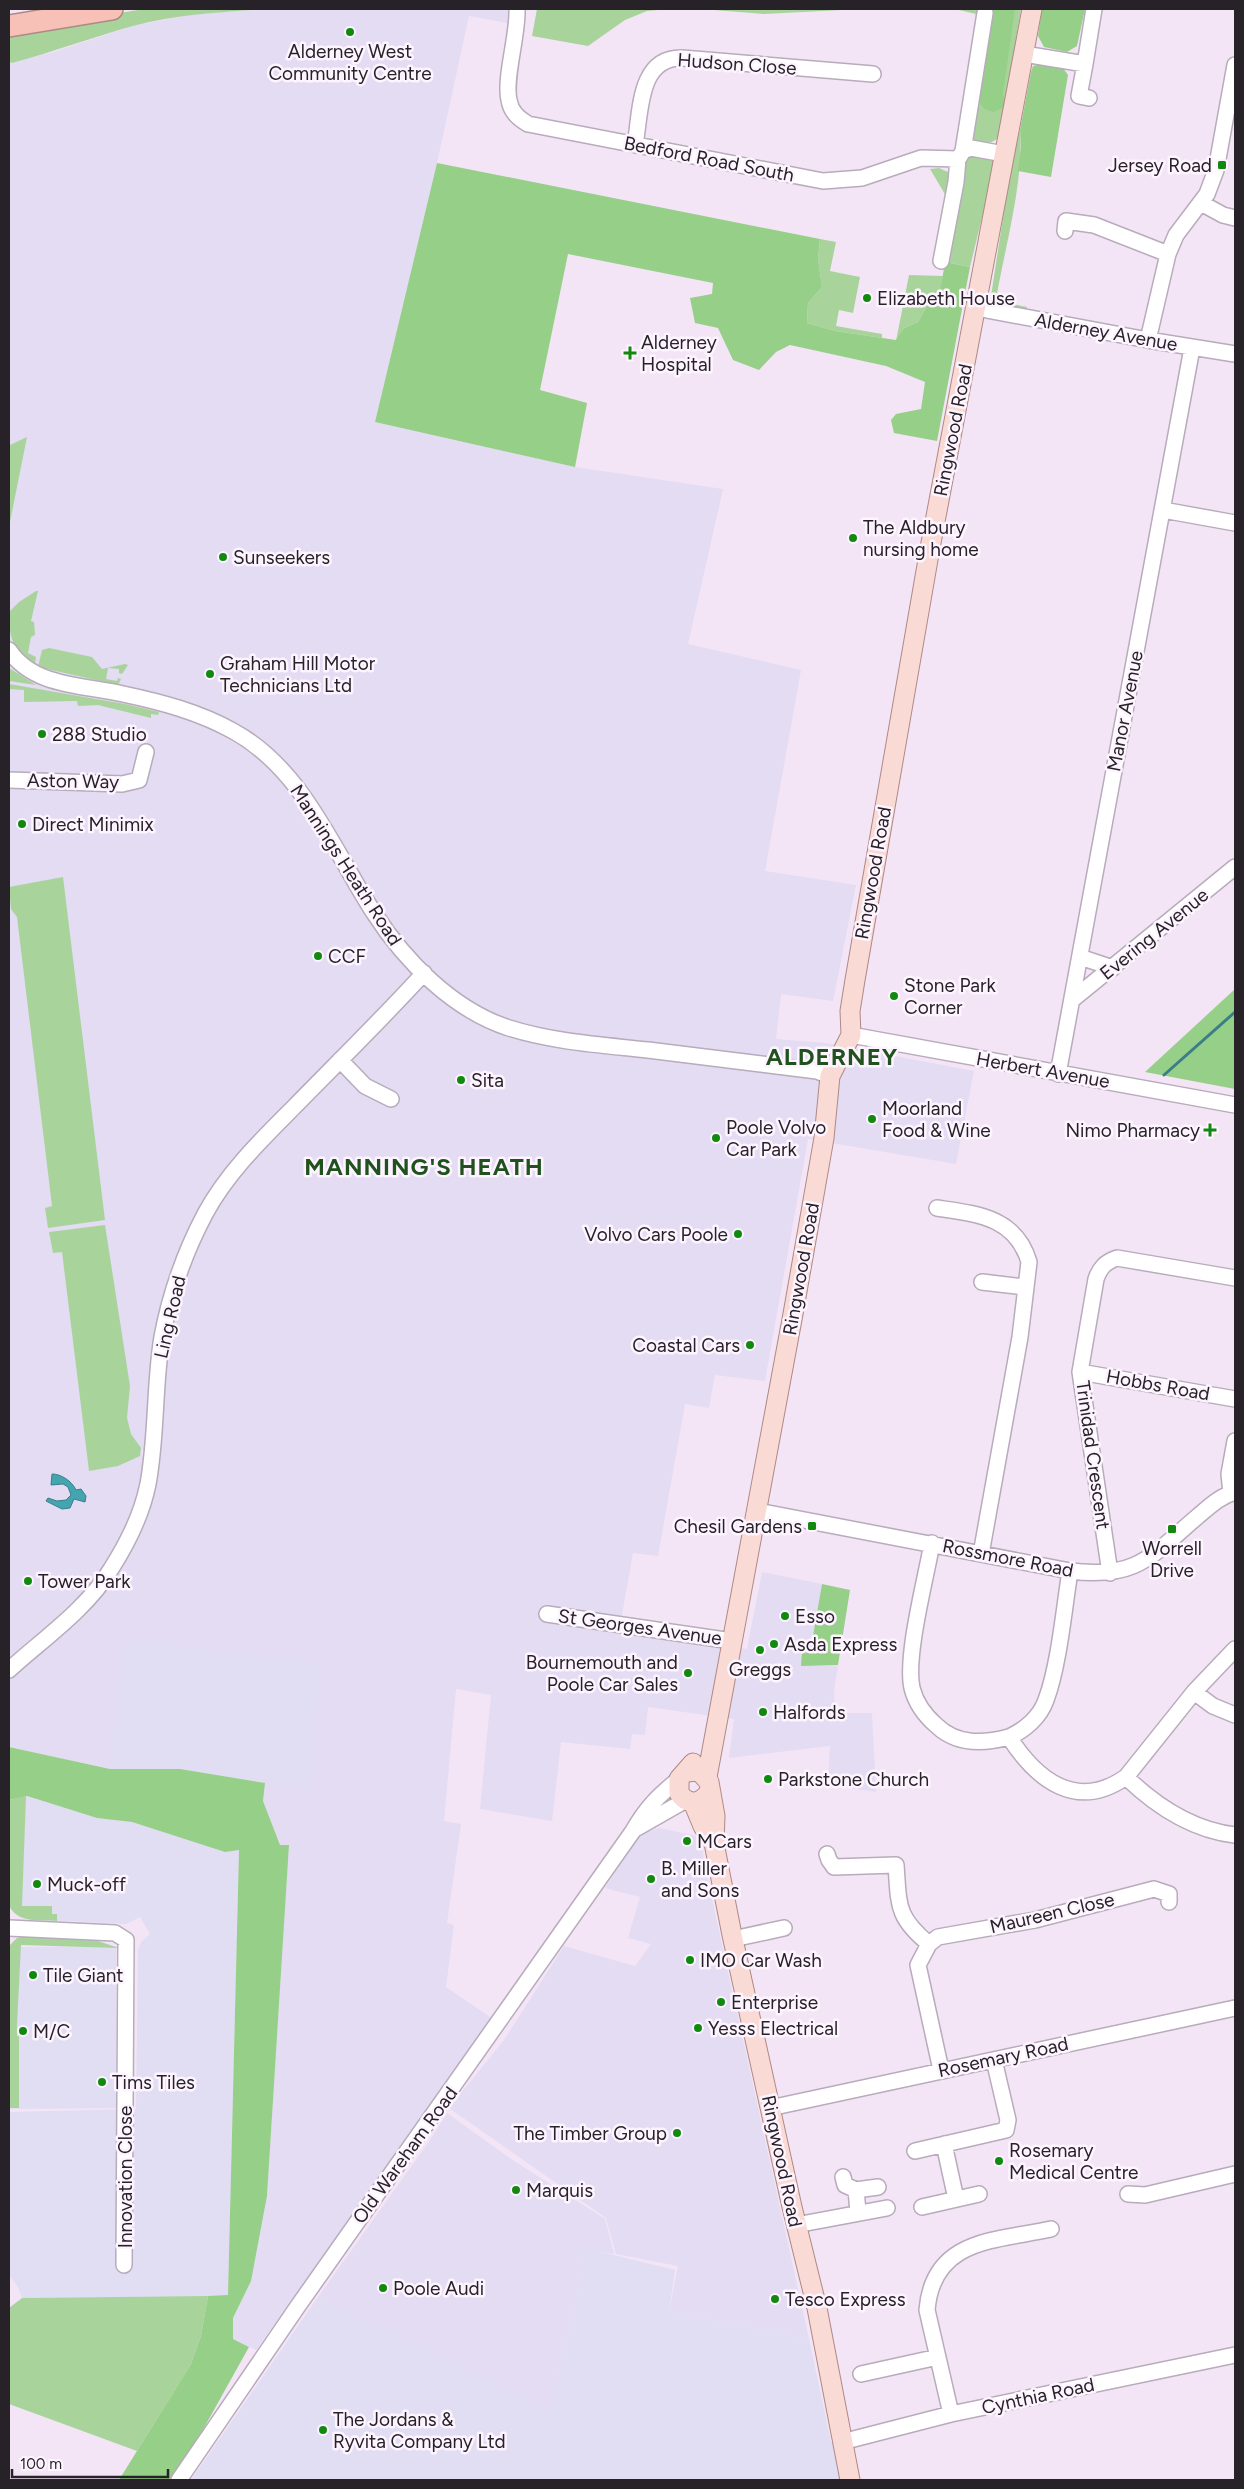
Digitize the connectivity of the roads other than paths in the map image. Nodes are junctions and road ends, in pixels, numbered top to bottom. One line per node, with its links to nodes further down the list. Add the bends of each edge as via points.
1 (32, 9): 6 (highway)
2 (112, 9): 8 (highway)
3 (1032, 9): 9 (main road, Ringwood Road)
4 (1094, 9): 10 (street)
5 (517, 10): 15 (street, Bedford Road South, via 518,28 508,87 514,113 528,124)
6 (9, 13)
7 (985, 13): 17 (street)
8 (9, 26)
9 (1024, 54): 10 (street); 16 (main road, Ringwood Road)
10 (1085, 64): 13 (street)
11 (1235, 65): 14 (street)
12 (874, 74): 15 (street, Hudson Close, via 666,59 653,68 647,79)
13 (1084, 97)
14 (1232, 104): 18 (street, via 1216,170)
15 (635, 145): 17 (street, Bedford Road South, via 823,181 862,178 921,158)
16 (1004, 154): 17 (street, Bedford Road South, via 971,148); 23 (main road, Ringwood Road)
17 (960, 155): 22 (street)
18 (1201, 203): 19 (street); 21 (street, via 1176,235)
19 (1235, 218)
20 (1065, 231): 21 (street, via 1066,221 1094,225)
21 (1168, 254): 24 (street)
22 (941, 261)
23 (976, 308): 24 (street, Alderney Avenue); 37 (main road, Ringwood Road, via 854,980)
24 (1148, 340): 25 (street, Alderney Avenue)
25 (1192, 348): 26 (street, Alderney Avenue); 27 (street, Manor Avenue)
26 (1235, 354)
27 (1163, 510): 28 (street); 33 (street, Manor Avenue)
28 (1235, 523)
29 (10, 655): 35 (street, Mannings Heath Road, via 45,679 187,710 234,731 257,746 295,785 374,914)
30 (146, 752): 31 (street, Aston Way, via 139,780 122,784)
31 (9, 780)
32 (1235, 866): 34 (street, Evering Avenue)
33 (1080, 957): 34 (street); 36 (street, Manor Avenue)
34 (1113, 968): 36 (street, Evering Avenue)
35 (424, 973): 38 (street, Ling Road); 40 (street, Mannings Heath Road, via 439,988 473,1010 506,1027 525,1032 817,1071)
36 (1072, 1000): 39 (street, Manor Avenue)
37 (851, 1035): 39 (street, Herbert Avenue); 40 (main road, Ringwood Road)
38 (340, 1060): 41 (street, via 365,1086); 59 (street, Ling Road, via 239,1166 206,1212 180,1268 166,1316 148,1486 136,1521 111,1570 86,1602)
39 (1058, 1074): 42 (street, Herbert Avenue)
40 (830, 1076): 51 (main road, Ringwood Road, via 824,1138)
41 (390, 1100)
42 (1235, 1105)
43 (937, 1208): 46 (street, via 983,1215 1004,1225 1026,1253 1029,1262)
44 (1235, 1278): 47 (street, Trinidad Crescent, via 1131,1259 1117,1258 1107,1262 1096,1279)
45 (982, 1282): 46 (street)
46 (1025, 1287): 53 (street, via 1020,1337)
47 (1080, 1372): 48 (street, Hobbs Road); 55 (street, Trinidad Crescent)
48 (1235, 1399)
49 (1235, 1441): 50 (street, via 1230,1474)
50 (1233, 1492): 55 (street, Rossmore Road, via 1213,1503 1149,1559)
51 (757, 1511): 52 (street, Rossmore Road); 57 (main road, Ringwood Road)
52 (932, 1543): 53 (street, Rossmore Road); 63 (street, via 912,1653 910,1673 916,1700 933,1722 954,1738 981,1742)
53 (981, 1554): 54 (street, Rossmore Road)
54 (1070, 1571): 55 (street, Rossmore Road); 63 (street, via 1046,1700 1026,1728)
55 (1110, 1573)
56 (547, 1614): 57 (street, St Georges Avenue)
57 (732, 1641): 62 (main road, Ringwood Road)
58 (1235, 1649): 60 (street)
59 (9, 1670)
60 (1194, 1692): 61 (street, via 1212,1706); 65 (street)
61 (1235, 1715)
62 (715, 1734): 64 (main road, Ringwood Road); 66 (main road, Ringwood Road)
63 (1009, 1737): 65 (street, via 1030,1767 1044,1778 1070,1790 1096,1790)
64 (682, 1776): 66 (main road, via 695,1770); 67 (main road, via 678,1789); 68 (street, Old Wareham Road, via 645,1810)
65 (1126, 1777): 69 (street, via 1174,1815 1207,1830)
66 (708, 1784): 67 (main road, via 703,1799); 70 (main road, Ringwood Road, via 715,1816)
67 (690, 1801): 68 (street, Old Wareham Road, via 661,1812); 70 (main road, Ringwood Road)
68 (633, 1831): 103 (street, Old Wareham Road, via 308,2291)
69 (1235, 1835)
70 (714, 1842): 75 (main road, Ringwood Road)
71 (828, 1854): 76 (street, via 834,1866 896,1865 900,1910 906,1923)
72 (1169, 1902): 76 (street, Maureen Close, via 1168,1894 1154,1890 1035,1920 938,1937)
73 (9, 1928): 97 (street, Innovation Close, via 115,1933 126,1940)
74 (784, 1928): 75 (street)
75 (733, 1939): 80 (main road, Ringwood Road)
76 (929, 1944): 79 (street, via 918,1964)
77 (1235, 2008): 78 (street, Rosemary Road)
78 (994, 2060): 79 (street, Rosemary Road); 82 (street, via 1008,2120)
79 (941, 2070): 80 (street, Rosemary Road)
80 (770, 2108): 95 (main road, Ringwood Road)
81 (1023, 2127): 82 (street)
82 (1006, 2130): 83 (street)
83 (944, 2144): 84 (street); 91 (street)
84 (915, 2150)
85 (1235, 2174): 90 (street, via 1145,2196)
86 (843, 2177): 88 (street, via 845,2185)
87 (878, 2187): 88 (street)
88 (856, 2190): 94 (street)
89 (979, 2194): 91 (street)
90 (1128, 2194)
91 (956, 2199): 92 (street)
92 (922, 2207)
93 (887, 2208): 94 (street)
94 (858, 2212): 95 (street)
95 (796, 2225): 102 (main road, Ringwood Road, via 817,2308)
96 (1051, 2229): 99 (street, via 961,2250 940,2268 928,2294 927,2310)
97 (124, 2265)
98 (1235, 2354): 101 (street, Cynthia Road)
99 (938, 2357): 100 (street); 101 (street)
100 (861, 2374)
101 (951, 2414): 102 (street, Cynthia Road)
102 (842, 2442): 104 (main road, Ringwood Road)
103 (180, 2480)
104 (850, 2480)

